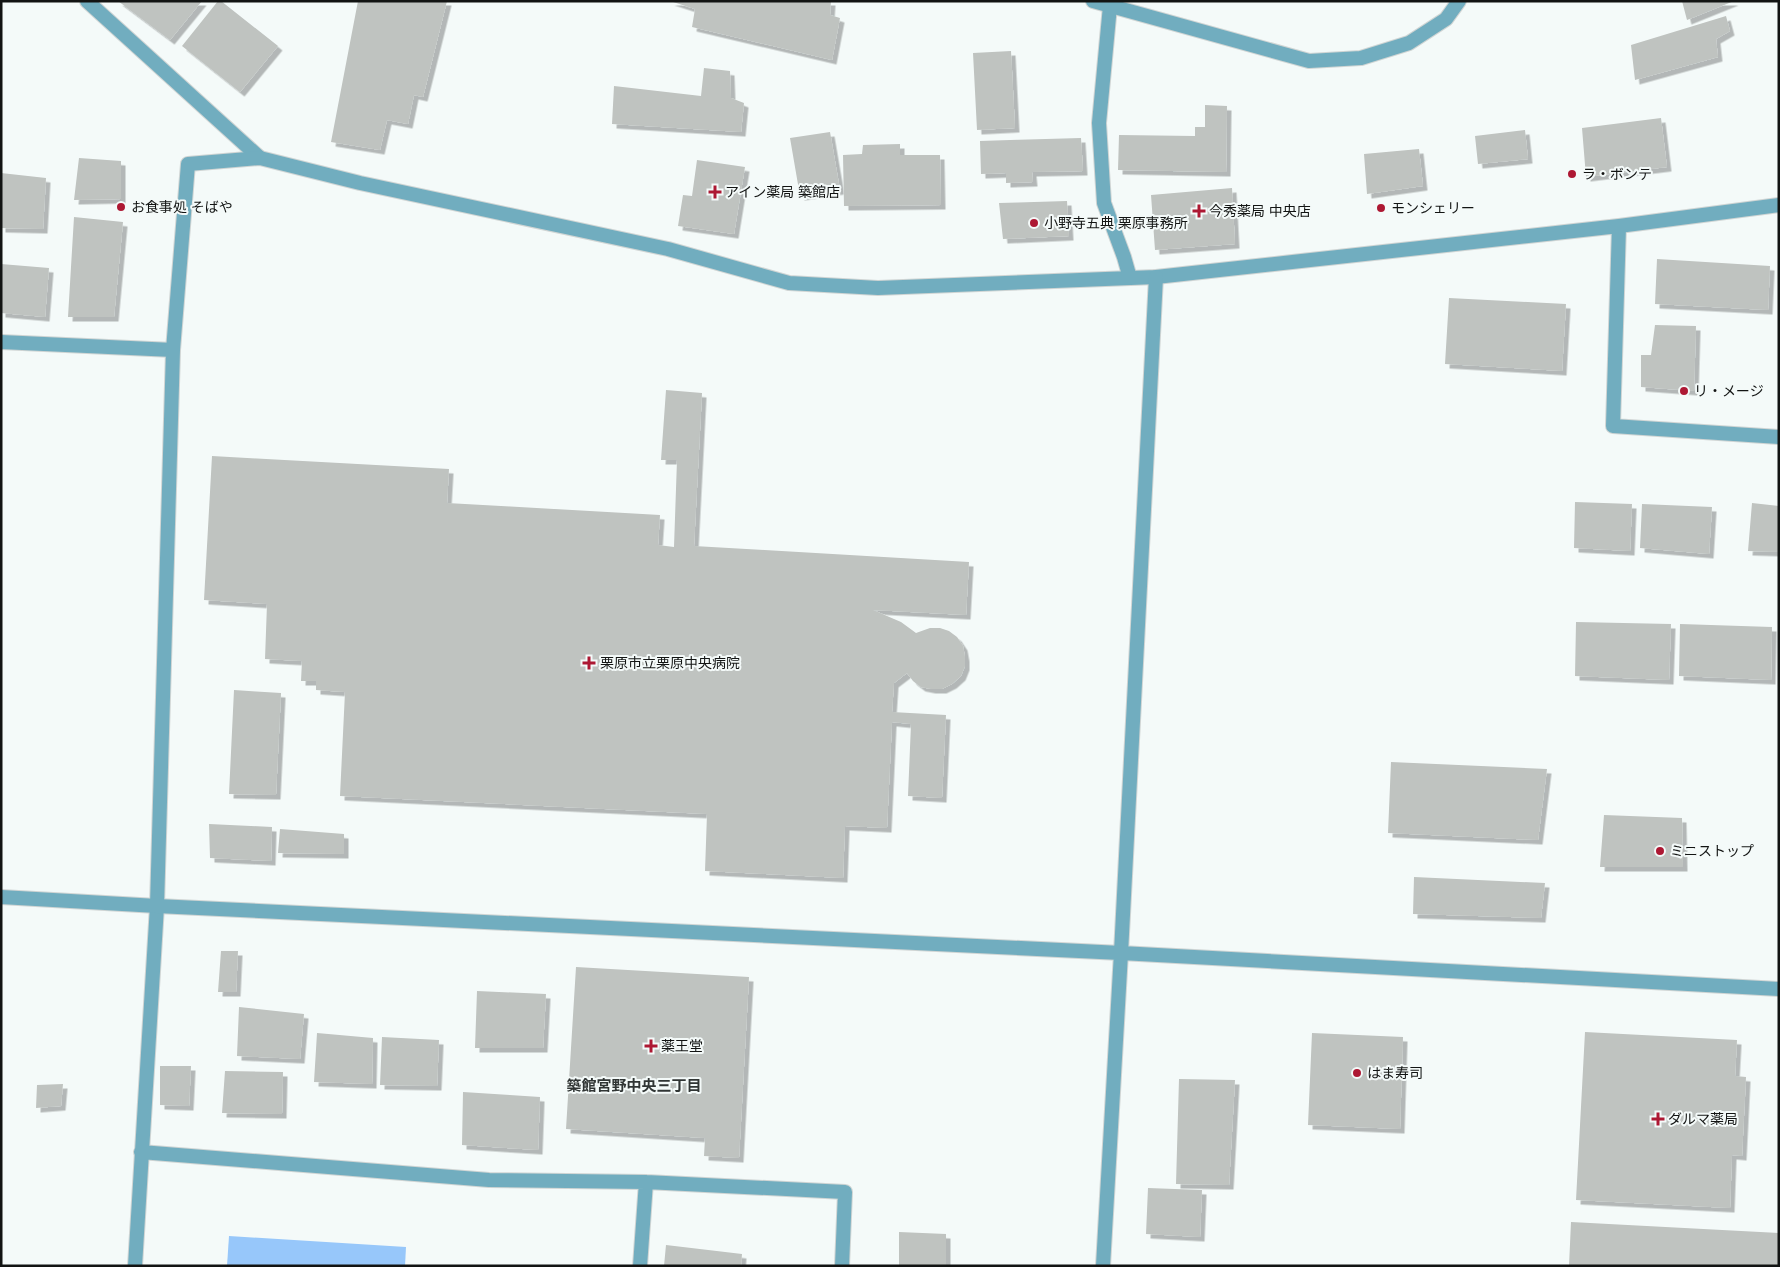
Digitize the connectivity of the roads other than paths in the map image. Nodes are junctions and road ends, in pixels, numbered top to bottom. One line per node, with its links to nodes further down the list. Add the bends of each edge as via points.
1 (87, 1): 5 (street)
2 (1093, 1): 4 (street)
3 (1459, 1): 4 (street, via 1446,19 1409,43 1361,58 1309,61)
4 (1110, 6): 9 (street, via 1099,123 1104,204)
5 (260, 158): 9 (street, via 360,183 668,249 788,283 878,288); 11 (street, via 188,164)
6 (1779, 205): 7 (street)
7 (1619, 226): 8 (street); 12 (street, via 1613,426)
8 (1156, 277): 9 (street); 15 (street)
9 (1130, 278)
10 (1, 342): 11 (street)
11 (173, 350): 14 (street)
12 (1779, 437)
13 (1, 897): 14 (street)
14 (156, 906): 15 (street); 17 (street)
15 (1122, 953): 16 (street); 22 (street)
16 (1779, 989)
17 (140, 1152): 18 (street, via 489,1180); 19 (street)
18 (646, 1182): 20 (street); 21 (street, via 845,1192)
19 (135, 1266)
20 (640, 1266)
21 (842, 1266)
22 (1103, 1266)

